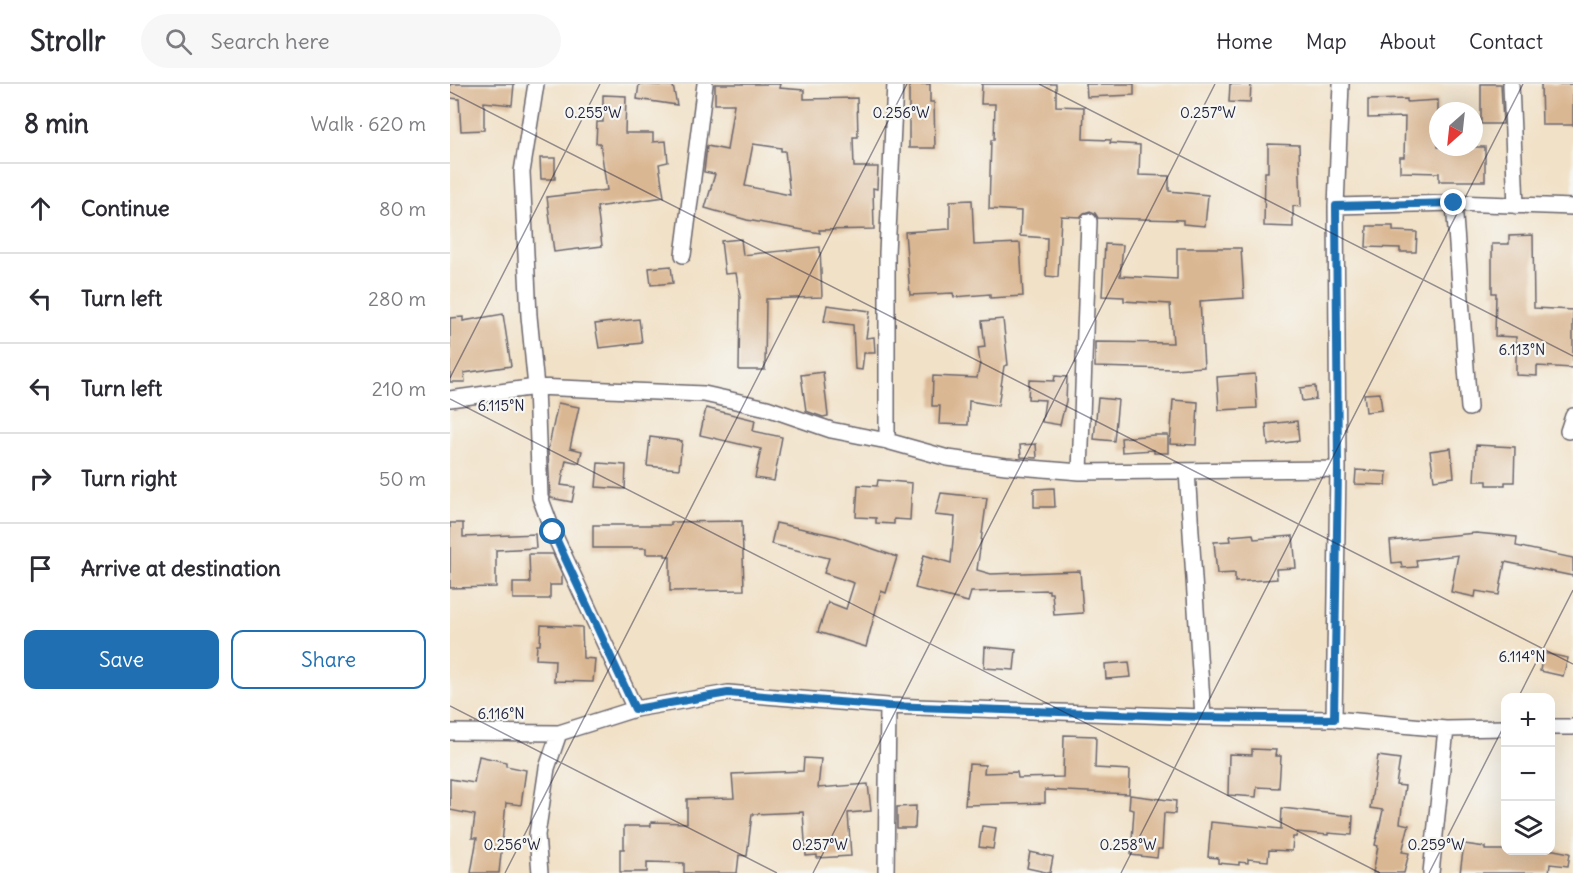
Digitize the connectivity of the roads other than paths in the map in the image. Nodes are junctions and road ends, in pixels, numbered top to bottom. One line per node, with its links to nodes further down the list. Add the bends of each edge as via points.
1 (536, 84): 12 (street, via 522,172)
2 (705, 84): 11 (street)
3 (895, 84): 17 (street, via 887,253)
4 (1341, 84): 7 (street)
5 (1511, 84): 8 (street)
6 (1454, 203): 7 (street); 8 (street); 14 (street)
7 (1336, 206): 18 (street)
8 (1516, 206): 9 (street)
9 (1573, 207)
10 (1089, 221): 20 (street)
11 (683, 255)
12 (536, 387): 13 (street); 17 (street, via 704,394 767,408 831,430); 22 (street, via 540,497)
13 (450, 399)
14 (1469, 408)
15 (1573, 416): 16 (street)
16 (1568, 431)
17 (887, 441): 20 (street, via 948,458)
18 (1338, 469): 19 (street); 24 (street)
19 (1187, 471): 20 (street); 23 (street)
20 (1080, 472)
21 (888, 706): 22 (street, via 728,693); 23 (street); 32 (street)
22 (635, 709): 30 (street)
23 (1203, 717): 24 (street)
24 (1334, 719): 28 (street)
25 (1555, 727): 26 (street)
26 (1573, 727)
27 (1501, 728): 28 (street)
28 (1446, 729): 33 (street)
29 (450, 732): 30 (street)
30 (559, 733): 31 (street, via 548,768 537,835)
31 (540, 873)
32 (886, 873)
33 (1431, 873)

